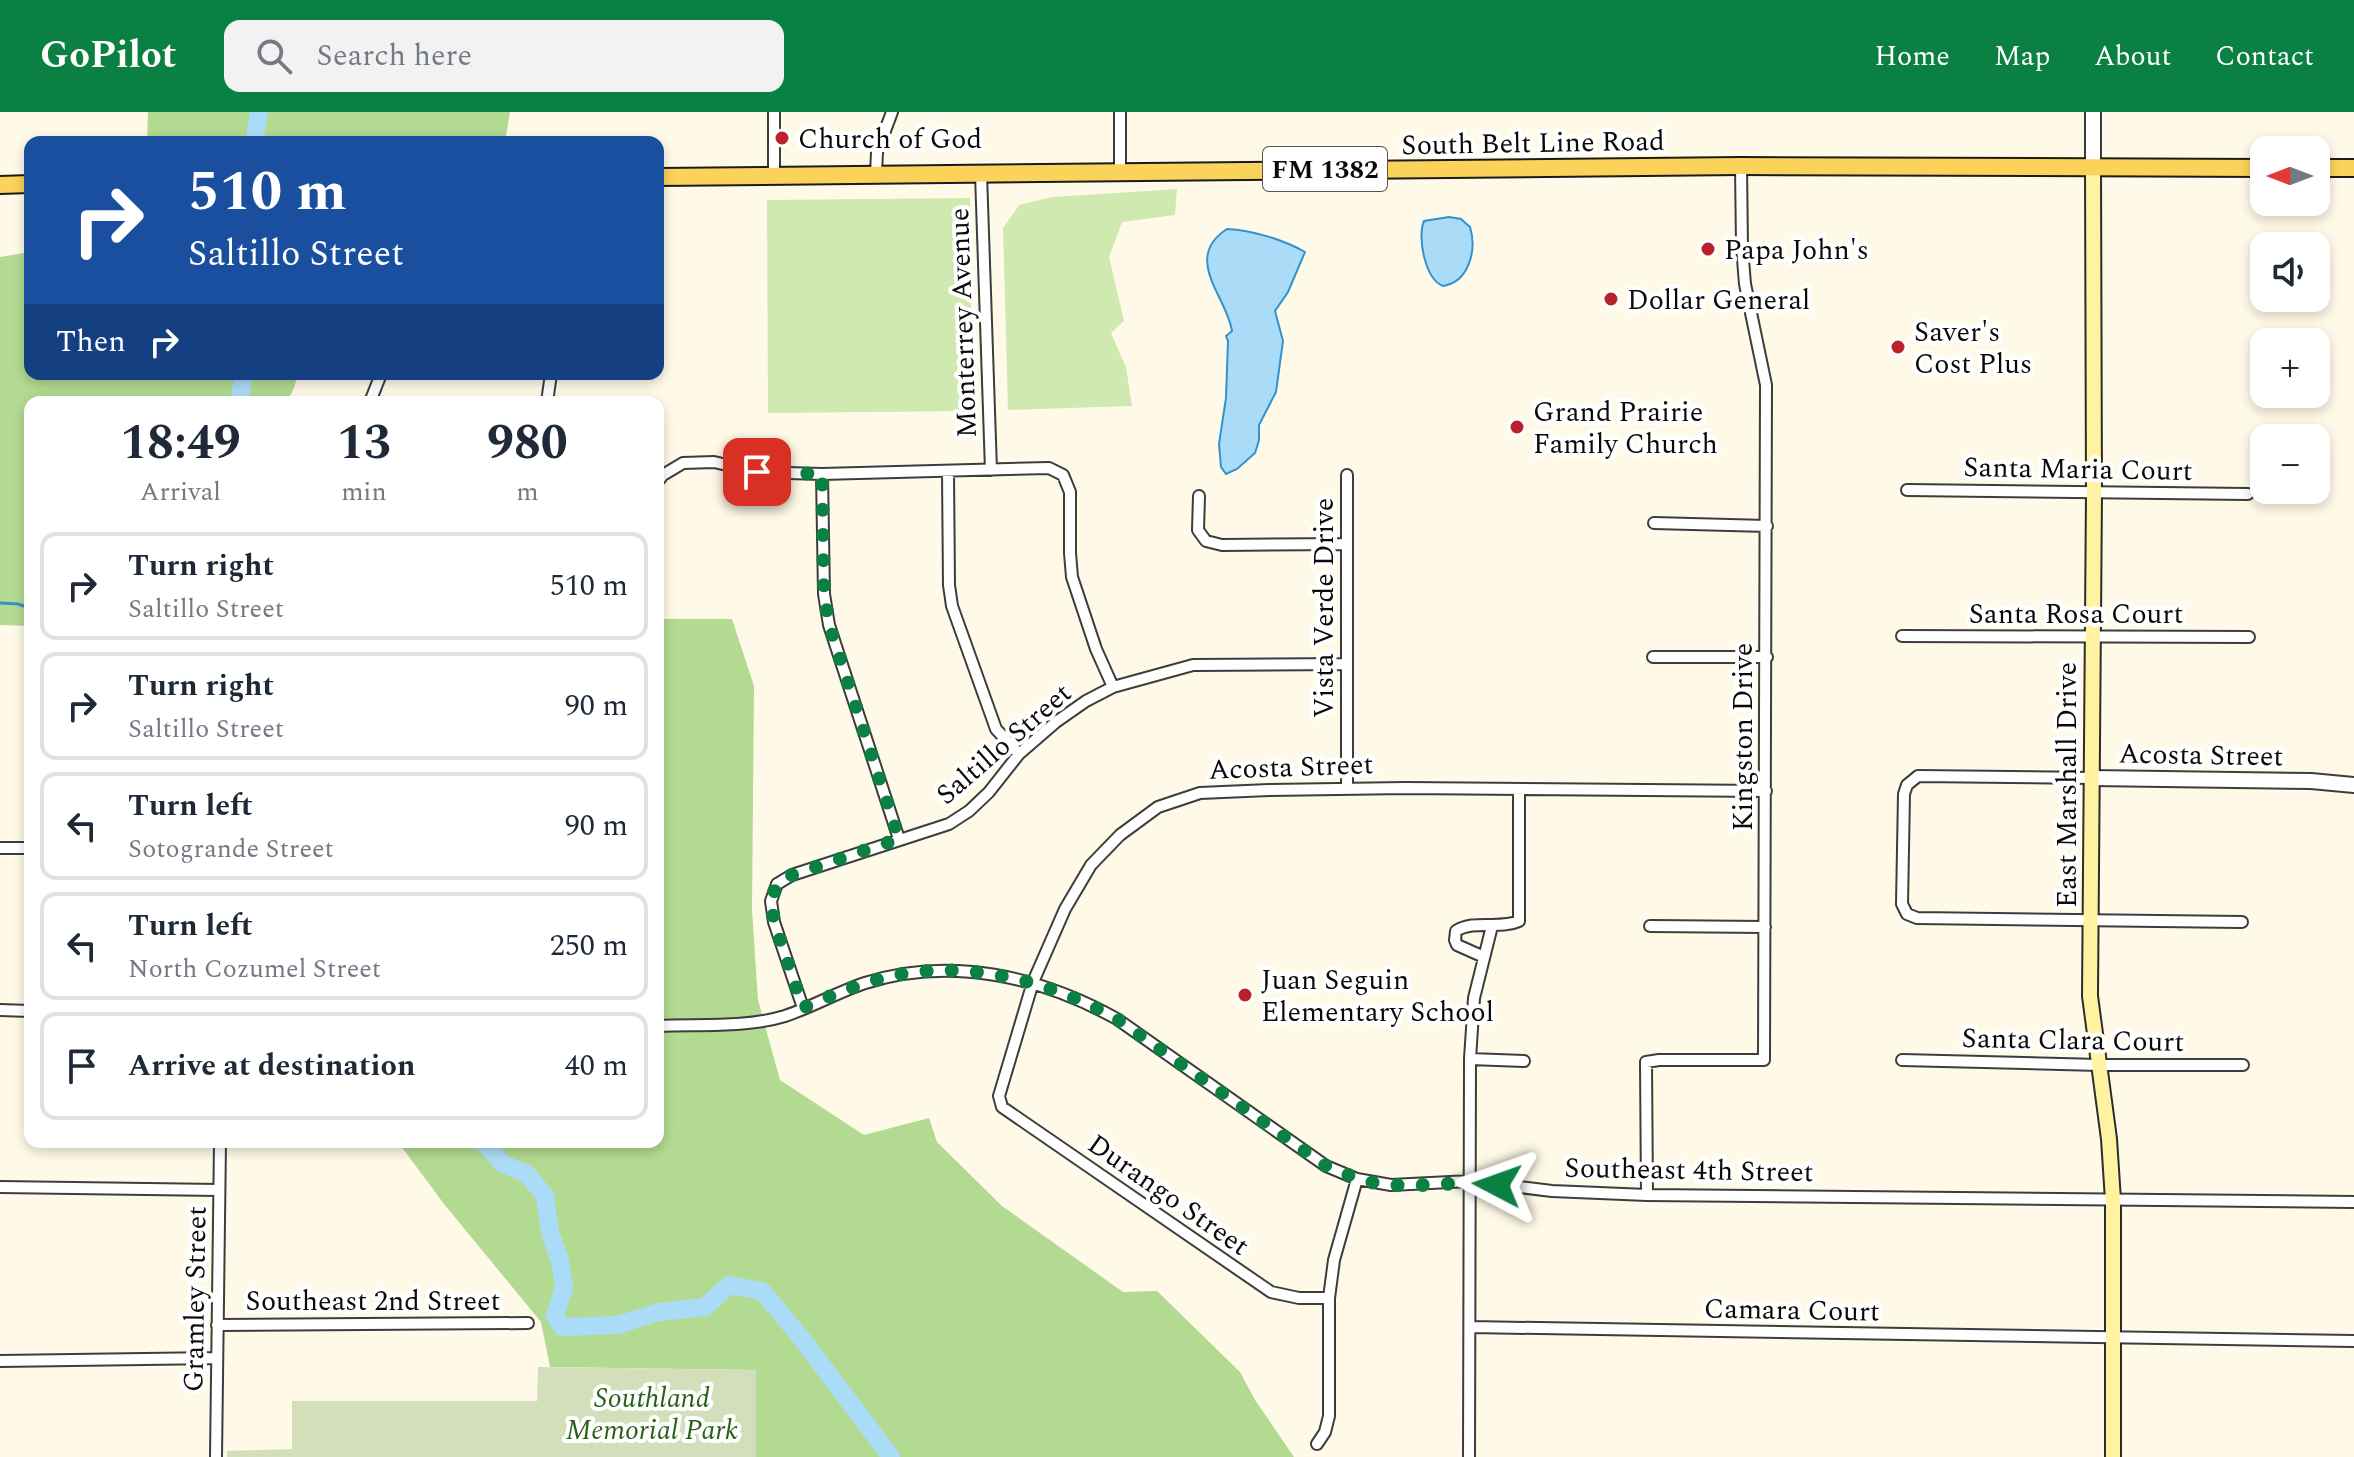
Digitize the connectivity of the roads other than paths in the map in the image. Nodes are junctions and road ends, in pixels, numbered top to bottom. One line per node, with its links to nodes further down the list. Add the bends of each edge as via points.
1 (774, 112): 13 (street)
2 (892, 112): 11 (street, via 877,152)
3 (1120, 112): 10 (street)
4 (2093, 112): 6 (street, East Marshall Drive)
5 (1741, 166): 6 (main road, South Belt Line Road / FM 1382); 10 (main road, South Belt Line Road / FM 1382); 27 (street, Kingston Drive, via 1745,284 1766,385)
6 (2093, 168): 7 (main road, South Belt Line Road / FM 1382); 23 (main road, East Marshall Drive)
7 (2250, 168)
8 (2330, 168): 9 (main road)
9 (2354, 168)
10 (1120, 170): 12 (main road, South Belt Line Road / FM 1382)
11 (876, 174): 12 (main road, South Belt Line Road / FM 1382); 13 (main road, South Belt Line Road / FM 1382)
12 (981, 174): 17 (street, Monterrey Avenue)
13 (774, 175): 14 (main road, South Belt Line Road / FM 1382)
14 (664, 177)
15 (24, 184): 16 (main road)
16 (0, 185)
17 (991, 470): 18 (street); 35 (street, via 1049,468 1063,475 1070,492 1072,577)
18 (948, 472): 20 (street); 36 (street, via 952,606 996,729)
19 (664, 474): 20 (street, via 683,463 714,462 757,472)
20 (822, 474): 42 (street, via 829,625)
21 (1347, 475): 28 (street, Vista Verde Drive)
22 (1907, 490): 23 (street, Santa Maria Court)
23 (2094, 493): 24 (street, Santa Maria Court); 31 (main road, East Marshall Drive)
24 (2248, 494)
25 (1199, 496): 28 (street, via 1198,530 1206,541)
26 (1654, 523): 27 (street)
27 (1767, 526): 33 (street, Kingston Drive)
28 (1347, 544): 34 (street, Vista Verde Drive)
29 (1902, 636): 31 (street, Santa Rosa Court)
30 (2249, 637): 31 (street, Santa Rosa Court)
31 (2092, 638): 37 (main road, East Marshall Drive)
32 (1653, 657): 33 (street)
33 (1767, 657): 41 (street, Kingston Drive)
34 (1347, 664): 35 (street, Saltillo Street, via 1193,665); 39 (street, Vista Verde Drive)
35 (1113, 687): 36 (street, Saltillo Street, via 1056,722)
36 (1019, 754): 42 (street, Saltillo Street, via 969,811 949,824)
37 (2092, 778): 38 (street, Acosta Street); 45 (main road, East Marshall Drive); 45 (street, Acosta Street, via 1918,776 1904,794 1902,904 1917,918)
38 (2354, 785)
39 (1347, 789): 40 (street, Acosta Street); 51 (street, Acosta Street, via 1200,793 1158,807 1091,865)
40 (1519, 789): 41 (street, Acosta Street); 47 (street, via 1519,921)
41 (1766, 791): 49 (street, Kingston Drive)
42 (899, 839): 52 (street, Saltillo Street, via 777,884 771,901 774,922)
43 (0, 848): 44 (street)
44 (24, 848)
45 (2092, 921): 46 (street); 59 (main road, East Marshall Drive, via 2090,996)
46 (2242, 922)
47 (1492, 926): 50 (street); 50 (street, via 1456,931 1457,945)
48 (1650, 926): 49 (street)
49 (1765, 927): 67 (street, Kingston Drive, via 1764,1060 1646,1062)
50 (1484, 957): 56 (street, via 1474,998)
51 (1033, 982): 52 (street, Southeast 4th Street, via 949,970 907,973); 61 (street, Acosta Street); 63 (street, Southeast 4th Street, via 1117,1019 1326,1166)
52 (803, 1008): 55 (street, Southeast 4th Street, via 754,1022)
53 (0, 1010): 54 (street)
54 (24, 1011)
55 (664, 1026)
56 (1470, 1059): 58 (street); 64 (street)
57 (1902, 1060): 59 (street, Santa Clara Court)
58 (1524, 1061)
59 (2099, 1065): 60 (street, Santa Clara Court); 68 (main road, East Marshall Drive)
60 (2243, 1065)
61 (999, 1096): 70 (street, Durango Street, via 1002,1107 1271,1292)
62 (220, 1148): 66 (street, Gramley Street)
63 (1357, 1179): 64 (street, Southeast 4th Street, via 1391,1185); 70 (street)
64 (1470, 1181): 67 (street, Southeast 4th Street); 73 (street)
65 (0, 1187): 66 (street)
66 (219, 1190): 72 (street, Gramley Street)
67 (1647, 1195): 68 (street, Southeast 4th Street)
68 (2113, 1200): 69 (street, Southeast 4th Street); 74 (main road, East Marshall Drive)
69 (2354, 1202)
70 (1329, 1298): 78 (street, via 1329,1416)
71 (528, 1323): 72 (street, Southeast 2nd Street)
72 (217, 1325): 76 (street, Gramley Street)
73 (1470, 1327): 74 (street, Camara Court); 80 (street)
74 (2113, 1338): 75 (street, Camara Court); 81 (main road, East Marshall Drive)
75 (2354, 1341)
76 (217, 1358): 77 (street); 79 (street, Gramley Street)
77 (0, 1361)
78 (1317, 1444)
79 (216, 1457)
80 (1469, 1457)
81 (2113, 1457)

